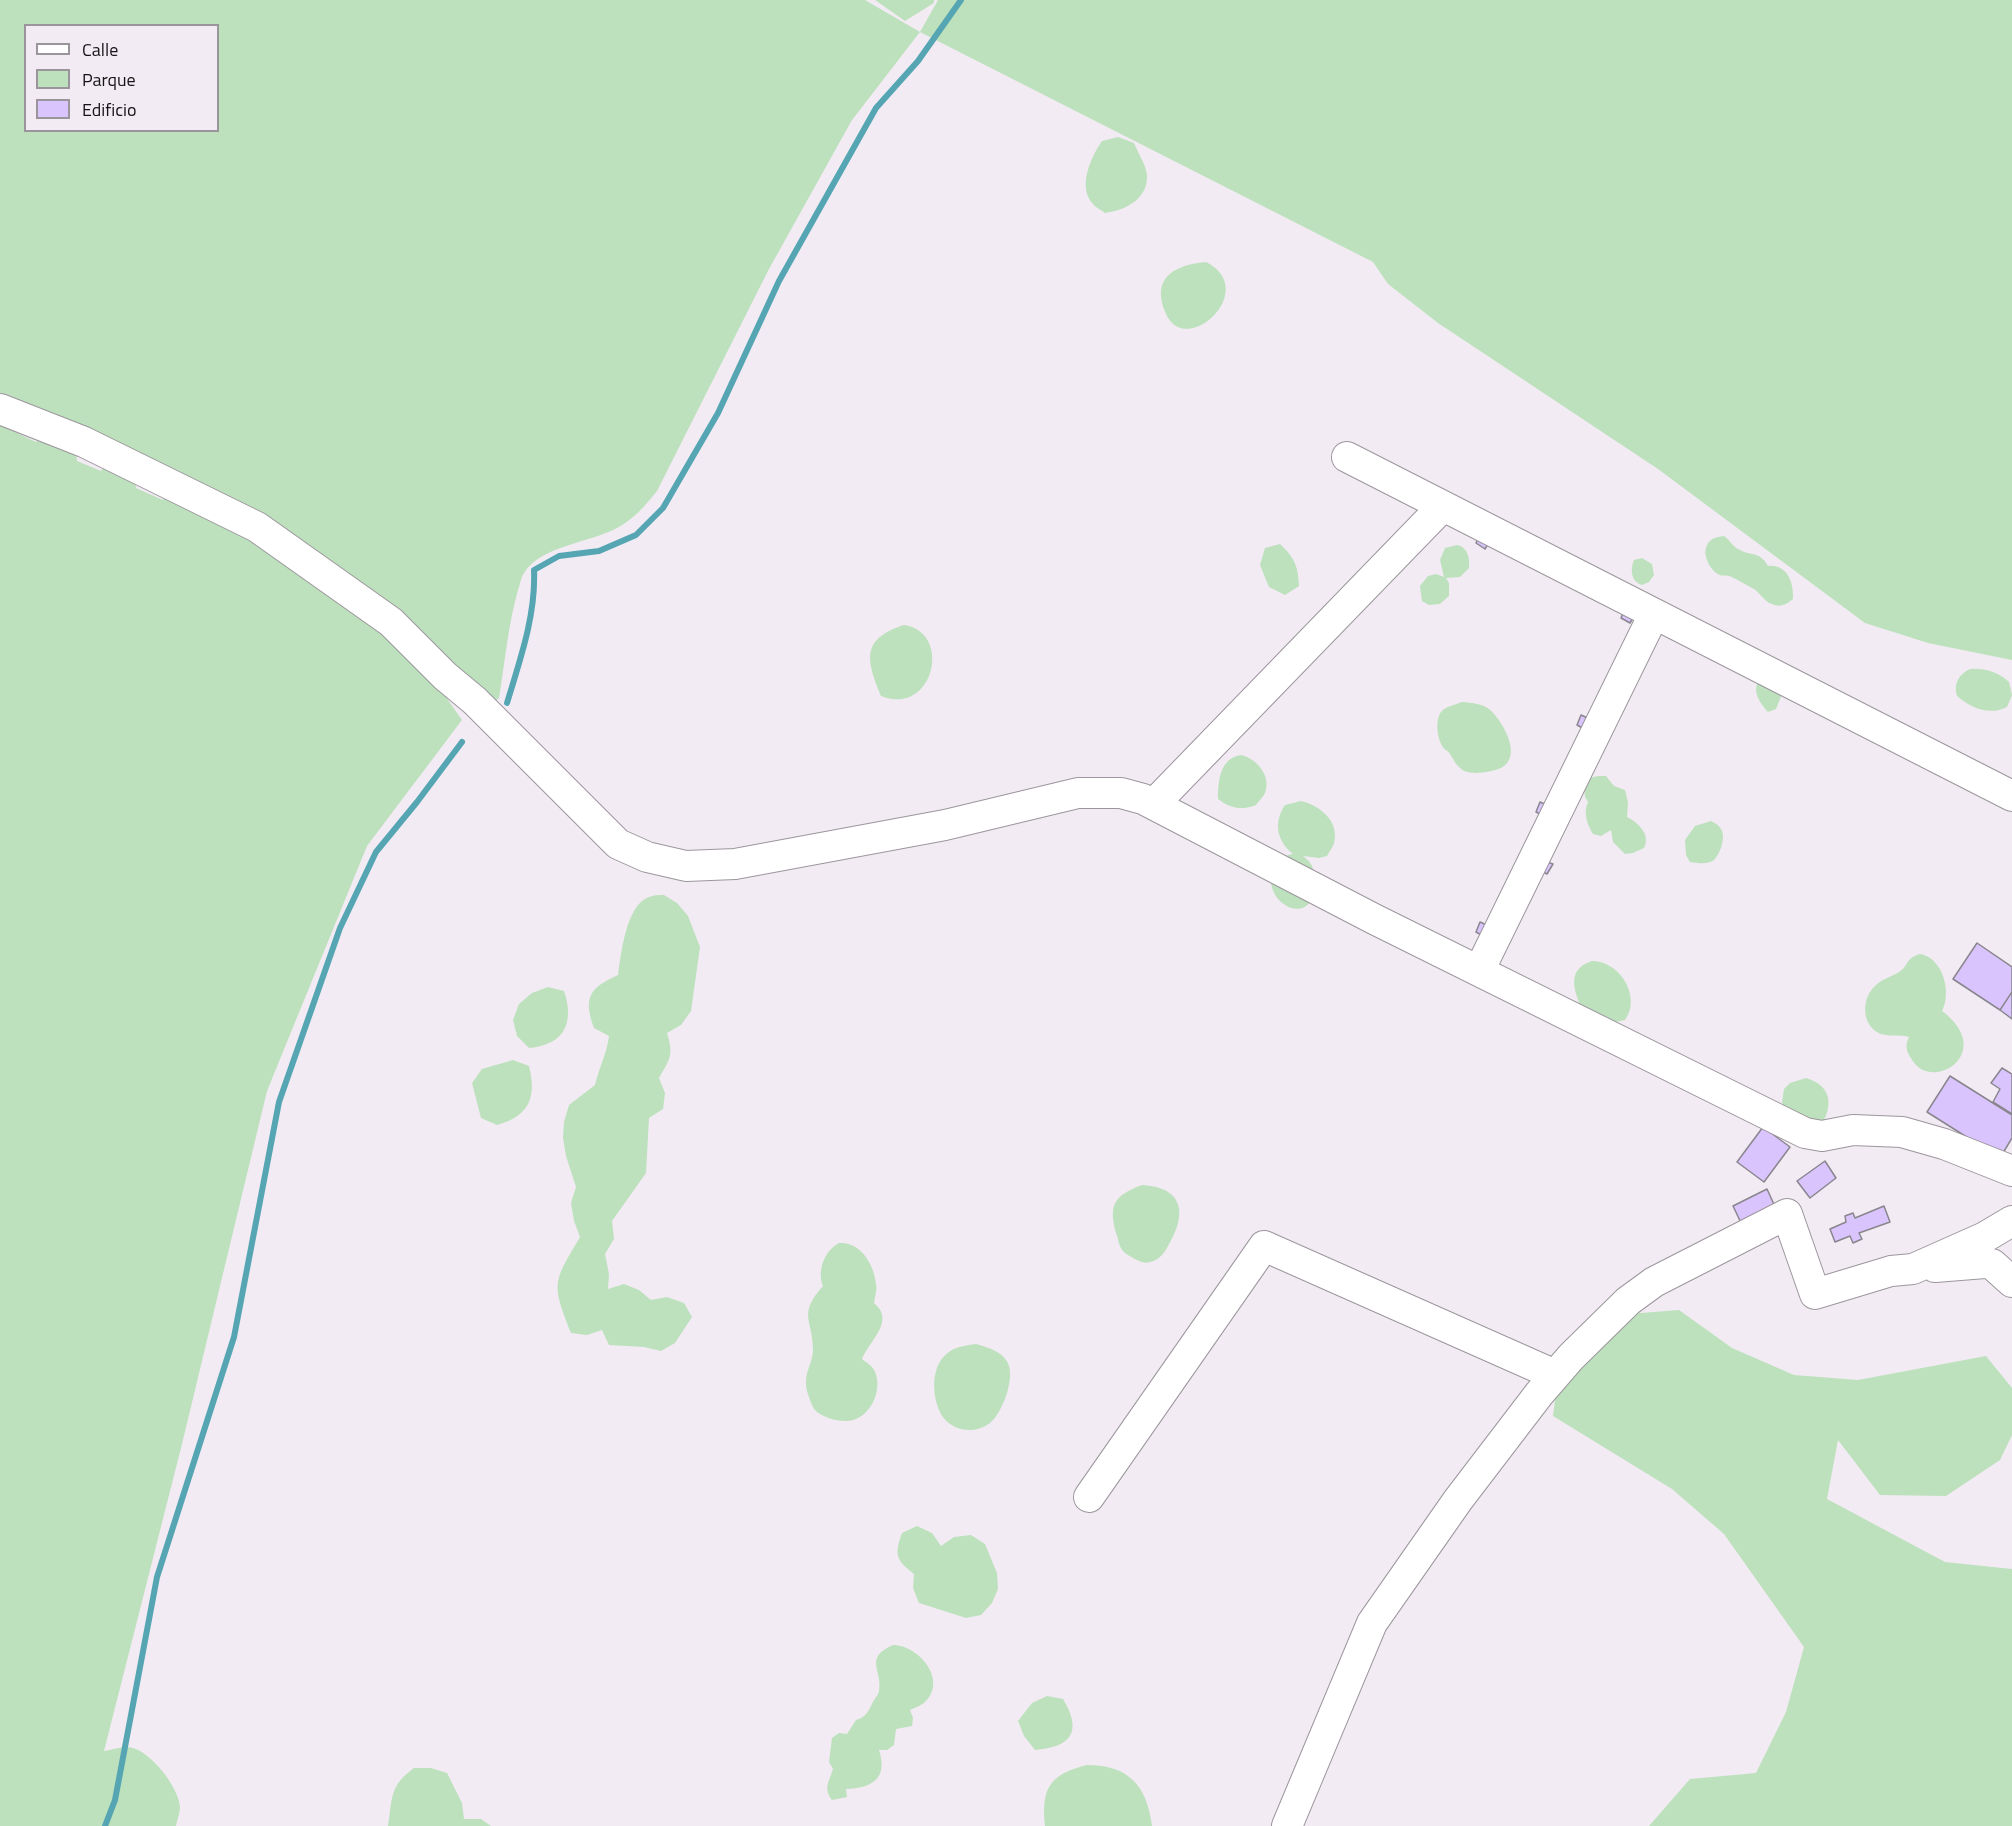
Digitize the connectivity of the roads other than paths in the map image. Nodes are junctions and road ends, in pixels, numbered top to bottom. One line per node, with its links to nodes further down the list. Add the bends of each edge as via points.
1 (0, 409): 6 (lane, via 84,442 257,527 391,622 618,844 647,857 686,866 735,864 945,825 1078,793 1120,793)
2 (1347, 458): 3 (lane)
3 (1443, 506): 4 (lane); 6 (lane)
4 (1654, 614): 5 (lane); 7 (lane)
5 (2012, 796)
6 (1154, 804): 7 (lane)
7 (1479, 971): 8 (lane, via 1805,1133 1822,1136 1853,1130 1902,1132)
8 (2012, 1171)
9 (2012, 1221): 10 (lane)
10 (1913, 1269): 11 (lane, via 1985,1263 1992,1264); 12 (lane, via 1891,1271 1815,1294 1787,1214 1654,1282 1628,1300)
11 (2012, 1282)
12 (1555, 1375): 13 (lane, via 1263,1245); 14 (lane, via 1458,1500 1372,1623)
13 (1089, 1497)
14 (1287, 1826)

